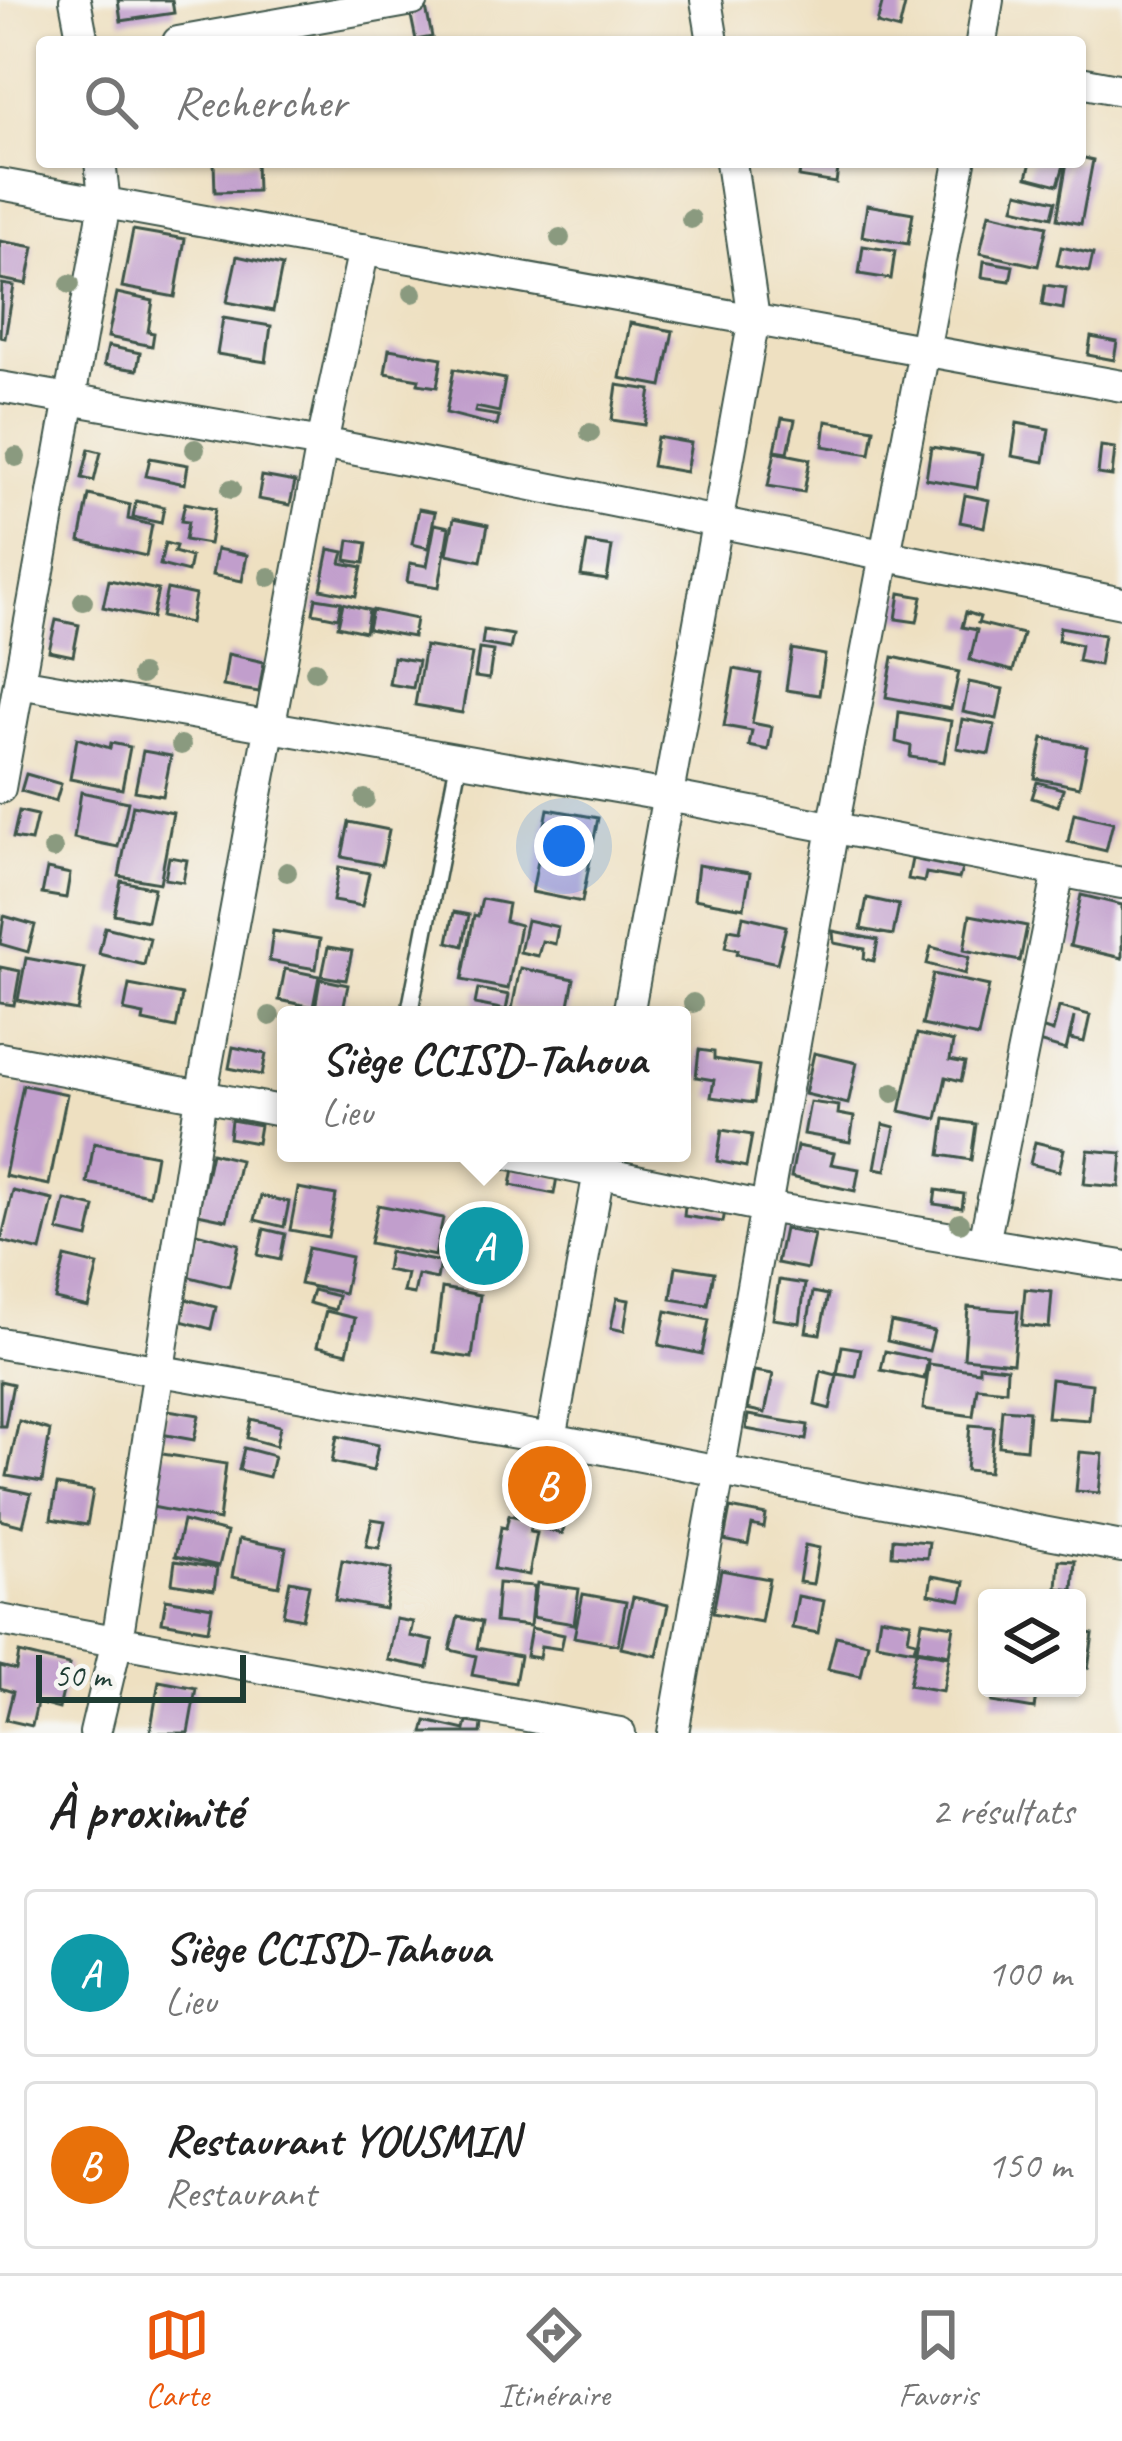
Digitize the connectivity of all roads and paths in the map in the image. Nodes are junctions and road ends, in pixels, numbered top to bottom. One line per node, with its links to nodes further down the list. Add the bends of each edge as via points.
1 (75, 0): 5 (street)
2 (413, 0): 6 (street)
3 (706, 0): 7 (street)
4 (988, 0): 8 (street)
5 (82, 36)
6 (212, 36)
7 (711, 36)
8 (982, 36)
9 (1086, 83): 10 (street)
10 (1122, 90)
11 (101, 168): 15 (street)
12 (731, 168): 17 (street)
13 (959, 168): 18 (street)
14 (0, 184): 15 (street)
15 (105, 203): 16 (street); 21 (street)
16 (364, 249): 17 (street); 22 (street)
17 (754, 320): 18 (street); 23 (street)
18 (926, 350): 19 (street); 24 (street)
19 (1122, 386)
20 (0, 387): 21 (street)
21 (72, 399): 22 (street); 26 (street)
22 (322, 443): 23 (street); 27 (street)
23 (717, 524): 24 (street); 30 (street)
24 (886, 557): 25 (street); 31 (street)
25 (1122, 603)
26 (19, 683): 27 (street); 29 (street)
27 (270, 725): 28 (street); 37 (street)
28 (459, 759): 30 (street); 34 (lane)
29 (0, 788)
30 (668, 796): 31 (street); 35 (street)
31 (833, 828): 32 (street); 40 (street)
32 (1059, 871): 33 (street); 41 (street)
33 (1122, 884)
34 (412, 1006)
35 (630, 1006)
36 (0, 1058): 37 (street)
37 (201, 1097): 38 (street); 44 (street)
38 (277, 1110)
39 (601, 1162): 40 (street); 45 (street)
40 (765, 1207): 41 (street); 46 (street)
41 (984, 1243): 42 (street)
42 (1122, 1266)
43 (0, 1343): 44 (street)
44 (160, 1372): 45 (street); 49 (street)
45 (551, 1439): 46 (street)
46 (722, 1474): 47 (street); 52 (street)
47 (1122, 1547)
48 (0, 1620): 49 (street)
49 (117, 1641): 50 (street); 51 (street)
50 (95, 1733)
51 (620, 1733)
52 (673, 1733)

